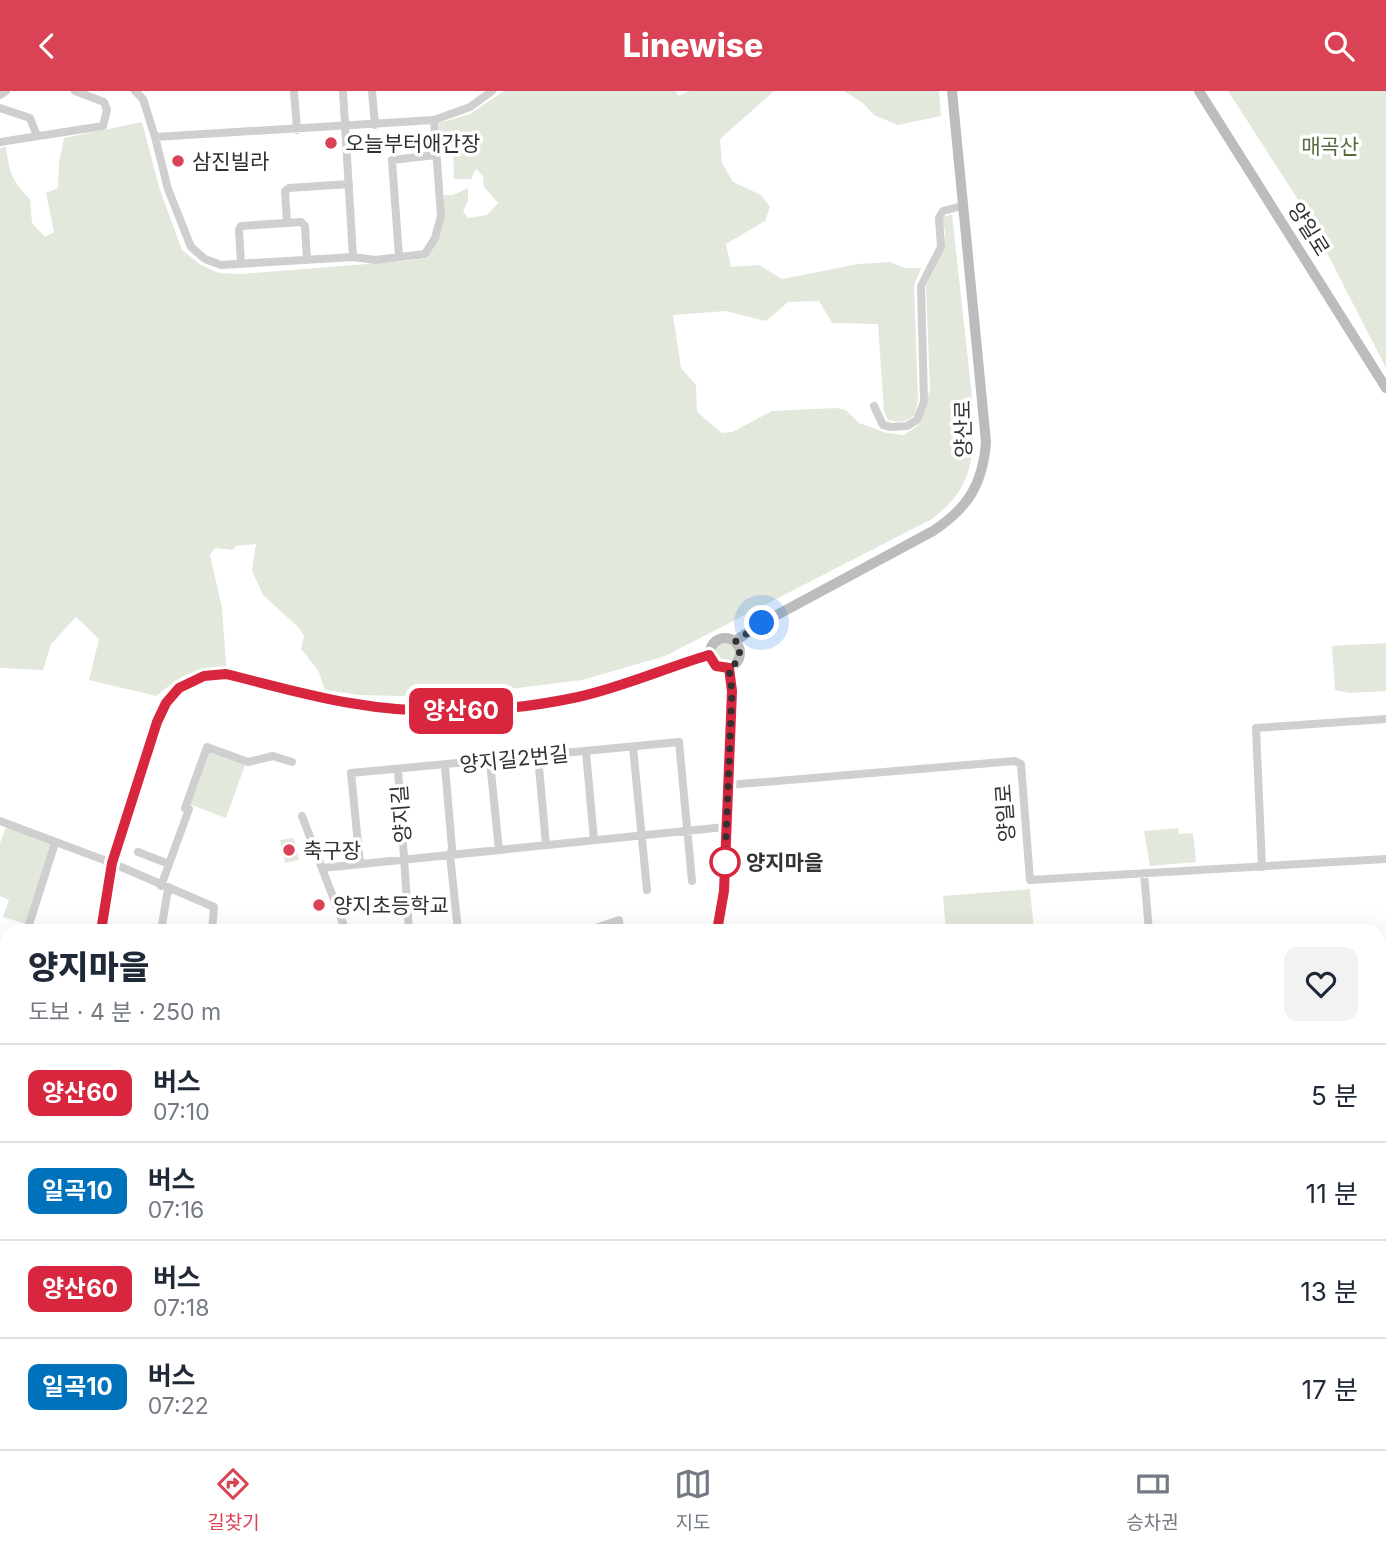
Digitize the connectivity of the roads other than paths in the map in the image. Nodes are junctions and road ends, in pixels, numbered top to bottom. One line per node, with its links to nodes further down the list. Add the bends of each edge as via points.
1 (6, 91): 10 (street)
2 (75, 91): 16 (street, via 104,102 103,126)
3 (135, 91): 17 (street, via 143,99)
4 (294, 91): 15 (street)
5 (343, 91): 14 (street)
6 (372, 91): 13 (street)
7 (492, 91): 12 (street, via 470,107)
8 (952, 91): 21 (street, 양산로)
9 (1199, 91): 27 (street, 양일로)
10 (0, 95)
11 (0, 109): 16 (street, via 30,118)
12 (434, 120): 13 (street); 19 (street)
13 (375, 125): 14 (street)
14 (345, 127): 15 (street); 20 (street)
15 (297, 130): 17 (street)
16 (37, 136): 18 (street)
17 (155, 137): 26 (street, via 168,188 191,247 221,265)
18 (0, 142)
19 (436, 155): 24 (street, via 441,216 435,238 425,254); 24 (street, via 392,160)
20 (349, 184): 22 (street, via 289,188 285,191); 23 (street)
21 (962, 206): 28 (street, 양산로, via 943,211 939,218 941,247 921,286 924,402 917,420 891,428 883,425); 29 (street, 양산로, via 986,442 975,488 958,512 933,531)
22 (287, 223): 25 (street, via 306,226); 26 (street, via 242,226)
23 (353, 257): 24 (street); 25 (street)
24 (399, 257)
25 (307, 260): 26 (street)
26 (242, 264)
27 (1386, 388)
28 (874, 406)
29 (735, 642): 30 (street, via 719,639); 31 (street, via 740,655)
30 (709, 655): 31 (street, via 716,666); 54 (street, via 579,696 456,711 351,703 226,674 204,676 179,688 166,703)
31 (729, 668): 40 (street)
32 (1386, 719): 58 (street, via 1256,728)
33 (633, 747): 34 (street, 양지길2번길); 44 (street, 양지길2번길, via 679,742); 45 (street)
34 (586, 752): 35 (street, 양지길2번길); 46 (street)
35 (538, 757): 37 (street, 양지길2번길); 48 (street)
36 (292, 762): 56 (street, via 273,756 247,762 207,747)
37 (491, 762): 38 (street, 양지길2번길); 49 (street)
38 (445, 766): 39 (street, 양지길2번길); 51 (street)
39 (398, 769): 52 (street, 양지길); 55 (street, 양지길2번길, via 351,773)
40 (728, 785): 43 (street); 59 (street, 양일로, via 1015,761 1021,764 1030,880)
41 (302, 815): 57 (street)
42 (1, 824): 47 (street)
43 (725, 827): 44 (street, 양지길); 70 (street)
44 (686, 831): 45 (street, 양지길); 60 (street)
45 (641, 836): 46 (street, 양지길); 62 (street)
46 (594, 840): 48 (street, 양지길)
47 (55, 843): 54 (street); 63 (street)
48 (546, 845): 49 (street, 양지길)
49 (499, 850): 51 (street, 양지길)
50 (138, 852): 56 (street)
51 (450, 855): 52 (street, 양지길); 69 (street)
52 (404, 859): 55 (street, 양지길); 68 (street)
53 (1386, 859): 58 (street, 양일로)
54 (112, 863): 61 (street); 64 (street)
55 (359, 864): 57 (street, 양지길)
56 (169, 865): 61 (street)
57 (322, 867): 67 (street)
58 (1262, 867): 59 (street, 양일로)
59 (1144, 873): 71 (street)
60 (692, 881)
61 (164, 887): 65 (street); 66 (street, via 214,907)
62 (647, 890)
63 (29, 924)
64 (102, 924)
65 (161, 924)
66 (213, 924)
67 (343, 924)
68 (409, 924)
69 (457, 924)
70 (718, 924)
71 (1148, 924)

